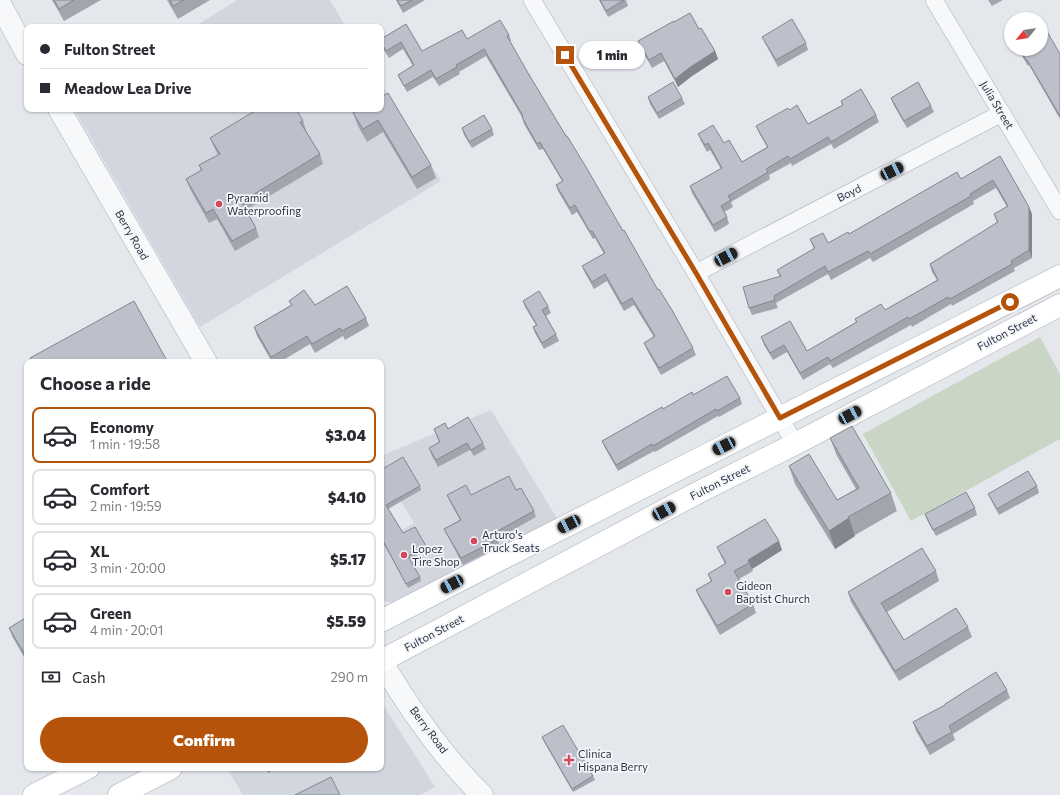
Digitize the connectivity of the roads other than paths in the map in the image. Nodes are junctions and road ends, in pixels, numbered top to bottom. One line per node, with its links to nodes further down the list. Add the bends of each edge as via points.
1 (532, 0): 8 (street)
2 (934, 0): 6 (street, Julia Street)
3 (0, 4): 4 (street)
4 (24, 48)
5 (61, 112): 12 (street, Berry Road)
6 (1002, 113): 7 (street, Julia Street); 8 (street, Boyd)
7 (1060, 211)
8 (696, 273): 13 (street)
9 (1060, 276): 10 (main road)
10 (1037, 288): 11 (street); 13 (main road)
11 (1058, 309): 14 (main road, Fulton Street)
12 (204, 359)
13 (780, 418): 14 (street); 15 (main road)
14 (795, 444): 16 (main road, Fulton Street, via 699,492)
15 (384, 619)
16 (384, 659)
17 (384, 666): 23 (street, Berry Road, via 421,722 468,782)
18 (82, 771): 21 (main road)
19 (158, 771): 20 (main road)
20 (140, 775): 22 (main road)
21 (34, 795)
22 (119, 795)
23 (482, 795)

